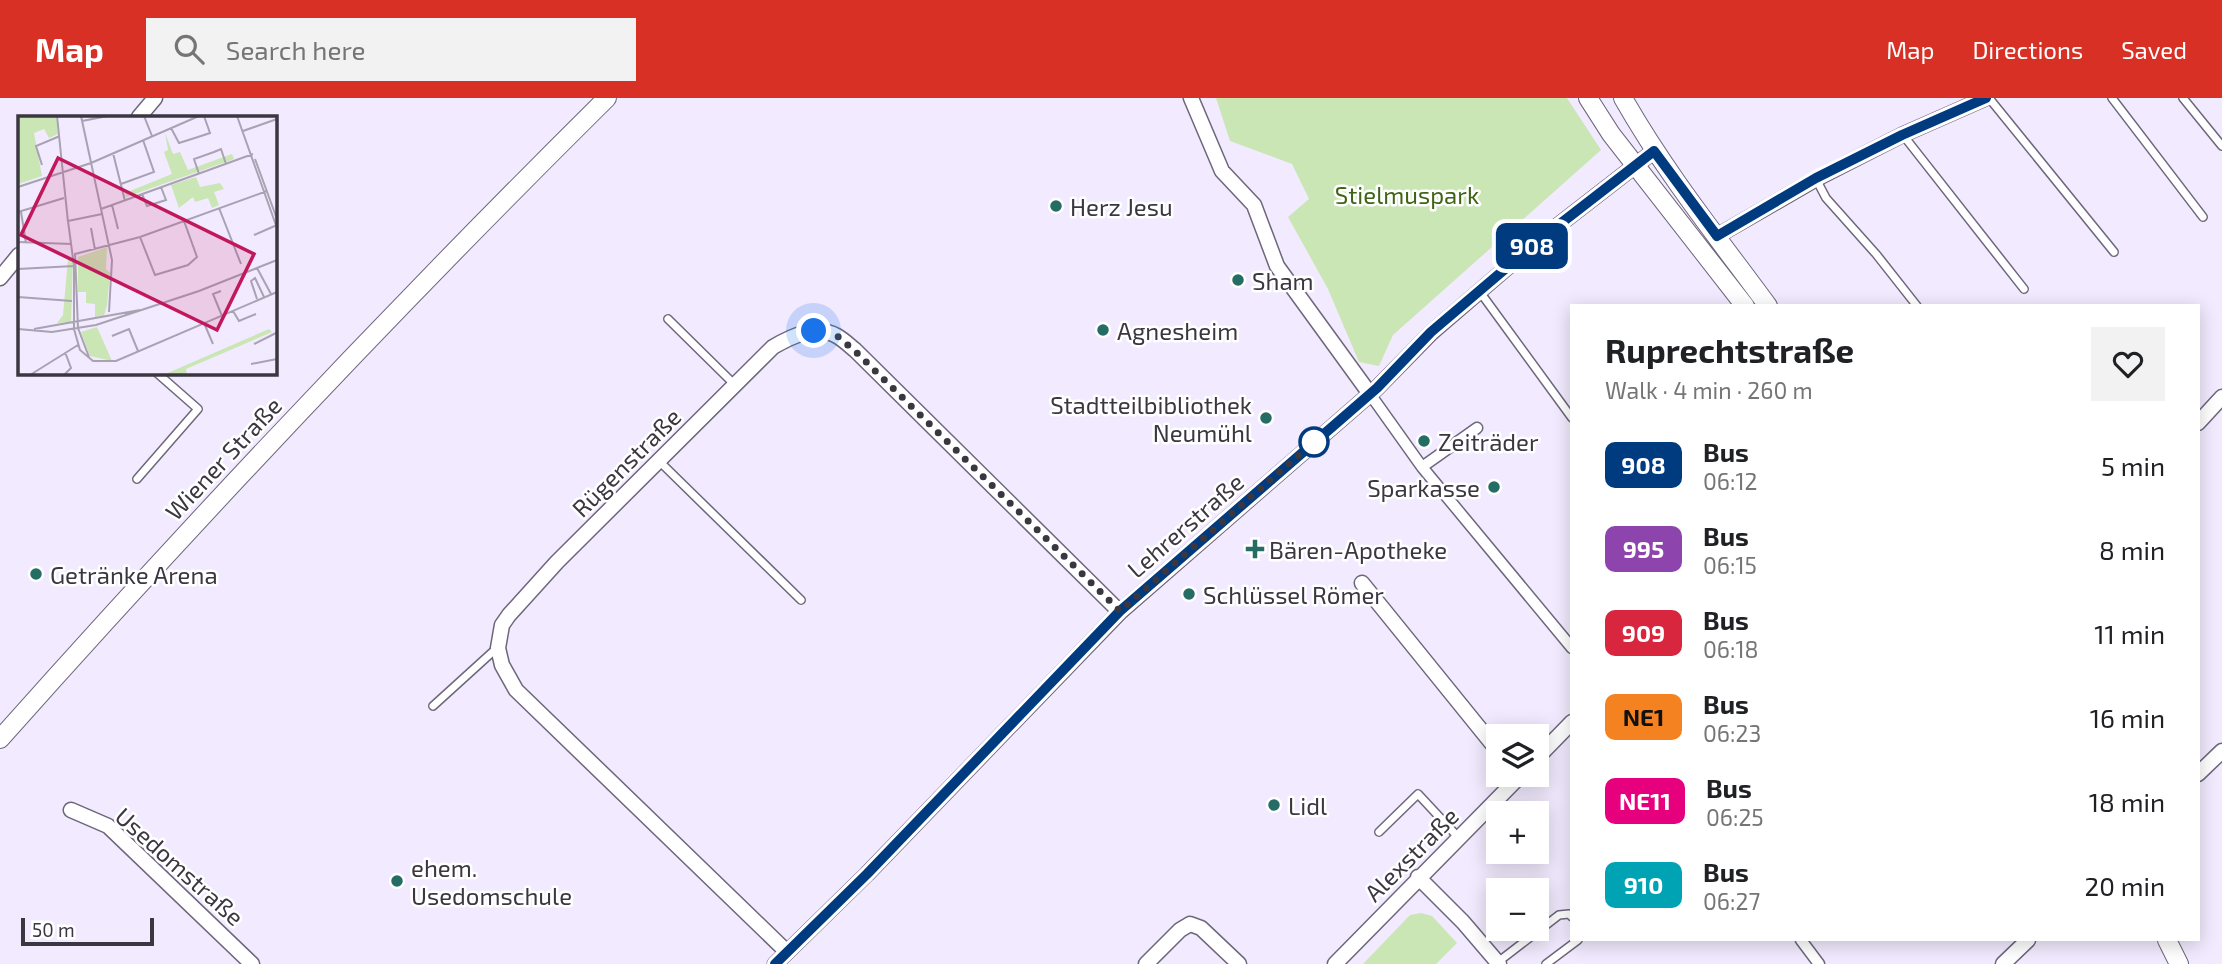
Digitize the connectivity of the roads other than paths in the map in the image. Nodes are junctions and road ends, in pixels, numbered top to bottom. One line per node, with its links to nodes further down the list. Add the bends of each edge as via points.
1 (607, 98): 42 (street, Wiener Straße, via 334,375)
2 (1191, 98): 26 (street, via 1222,171 1254,205 1277,266)
3 (1588, 98): 11 (street)
4 (1623, 98): 10 (street)
5 (1987, 98): 8 (street); 15 (lane)
6 (2112, 98): 13 (lane)
7 (2183, 98): 9 (lane)
8 (1902, 135): 12 (street); 18 (lane)
9 (2222, 146)
10 (1654, 151): 11 (street, Lehrerstraße); 14 (street)
11 (1634, 164): 19 (street, Lehrerstraße); 20 (street)
12 (1816, 178): 14 (street); 22 (lane, via 1826,198)
13 (2203, 217)
14 (1717, 236): 21 (street)
15 (2114, 252)
16 (18, 256): 17 (street)
17 (0, 278)
18 (2024, 289)
19 (1479, 291): 26 (street, Lehrerstraße); 28 (lane)
20 (1743, 304)
21 (1767, 304)
22 (1915, 304)
23 (668, 319): 25 (lane)
24 (158, 374): 33 (lane, via 198,409)
25 (735, 384): 31 (street, Rügenstraße); 36 (street, Rügenstraße, via 773,347 793,335 814,331 836,335)
26 (1370, 394): 32 (street); 36 (street, Lehrerstraße)
27 (2222, 397): 29 (street)
28 (1570, 415)
29 (2200, 421)
30 (1477, 428): 32 (street)
31 (658, 461): 35 (lane); 37 (street, Rügenstraße, via 509,615)
32 (1422, 467): 38 (street)
33 (137, 479)
34 (1362, 583): 41 (street)
35 (801, 600)
36 (1120, 611): 56 (street, Lehrerstraße)
37 (498, 646): 39 (lane); 56 (street, via 516,690)
38 (1570, 646)
39 (433, 706)
40 (1570, 724): 43 (street)
41 (1486, 736)
42 (0, 739)
43 (1549, 746)
44 (2222, 751): 45 (street)
45 (2200, 772)
46 (1509, 787): 49 (street, Alexstraße)
47 (71, 810): 58 (street, Usedomstraße, via 108,826)
48 (1379, 832): 49 (lane, via 1418,794)
49 (1460, 838): 50 (street, Alexstraße)
50 (1418, 877): 57 (street); 62 (street, Alexstraße)
51 (1570, 914): 57 (lane, via 1559,915)
52 (1577, 941): 63 (lane)
53 (1802, 941): 64 (street)
54 (2027, 941): 65 (street)
55 (2168, 941): 66 (street)
56 (787, 952): 59 (street, Lehrerstraße)
57 (1499, 963)
58 (252, 964)
59 (775, 964)
60 (1146, 964): 61 (street, via 1190,924 1201,928)
61 (1239, 964)
62 (1335, 964)
63 (1546, 964)
64 (1819, 964)
65 (2003, 964)
66 (2179, 964)

